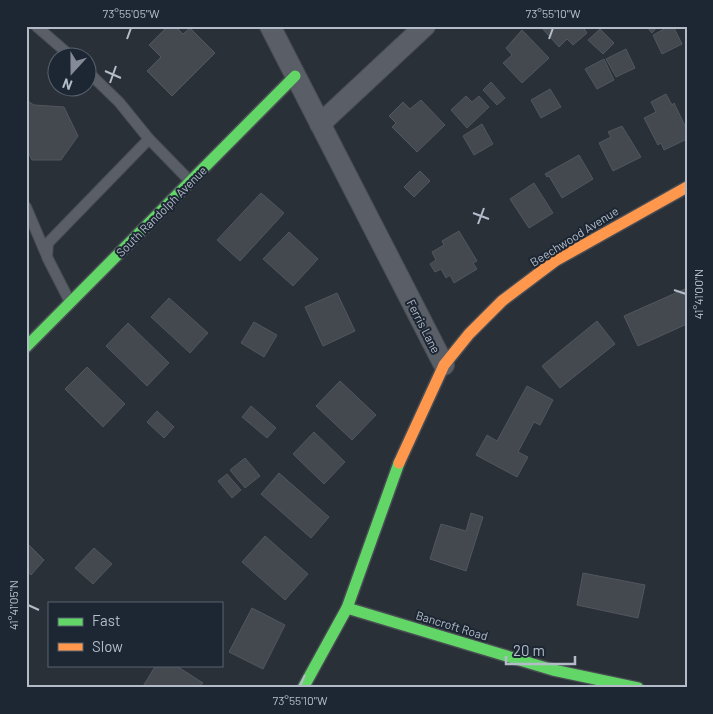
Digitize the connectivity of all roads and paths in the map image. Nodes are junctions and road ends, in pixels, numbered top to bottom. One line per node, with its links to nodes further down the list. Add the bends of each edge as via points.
1 (36, 26): 4 (lane)
2 (270, 26): 5 (street, Ferris Lane)
3 (425, 26): 7 (street)
4 (61, 48)
5 (295, 76): 7 (street, Ferris Lane); 9 (street, South Randolph Avenue)
6 (98, 81): 8 (lane, via 120,102)
7 (320, 124): 15 (street, Ferris Lane)
8 (149, 139): 9 (lane); 12 (lane, via 48,243)
9 (190, 182): 13 (street, South Randolph Avenue)
10 (687, 187): 15 (street, Beechwood Avenue, via 555,261 502,301)
11 (26, 207): 12 (lane)
12 (47, 257): 13 (lane)
13 (70, 303): 14 (street, South Randolph Avenue)
14 (26, 347)
15 (444, 365): 16 (street, Ferris Lane, via 399,464)
16 (347, 608): 17 (street, Ferris Lane); 18 (street, Bancroft Road, via 553,670)
17 (303, 688)
18 (638, 688)

